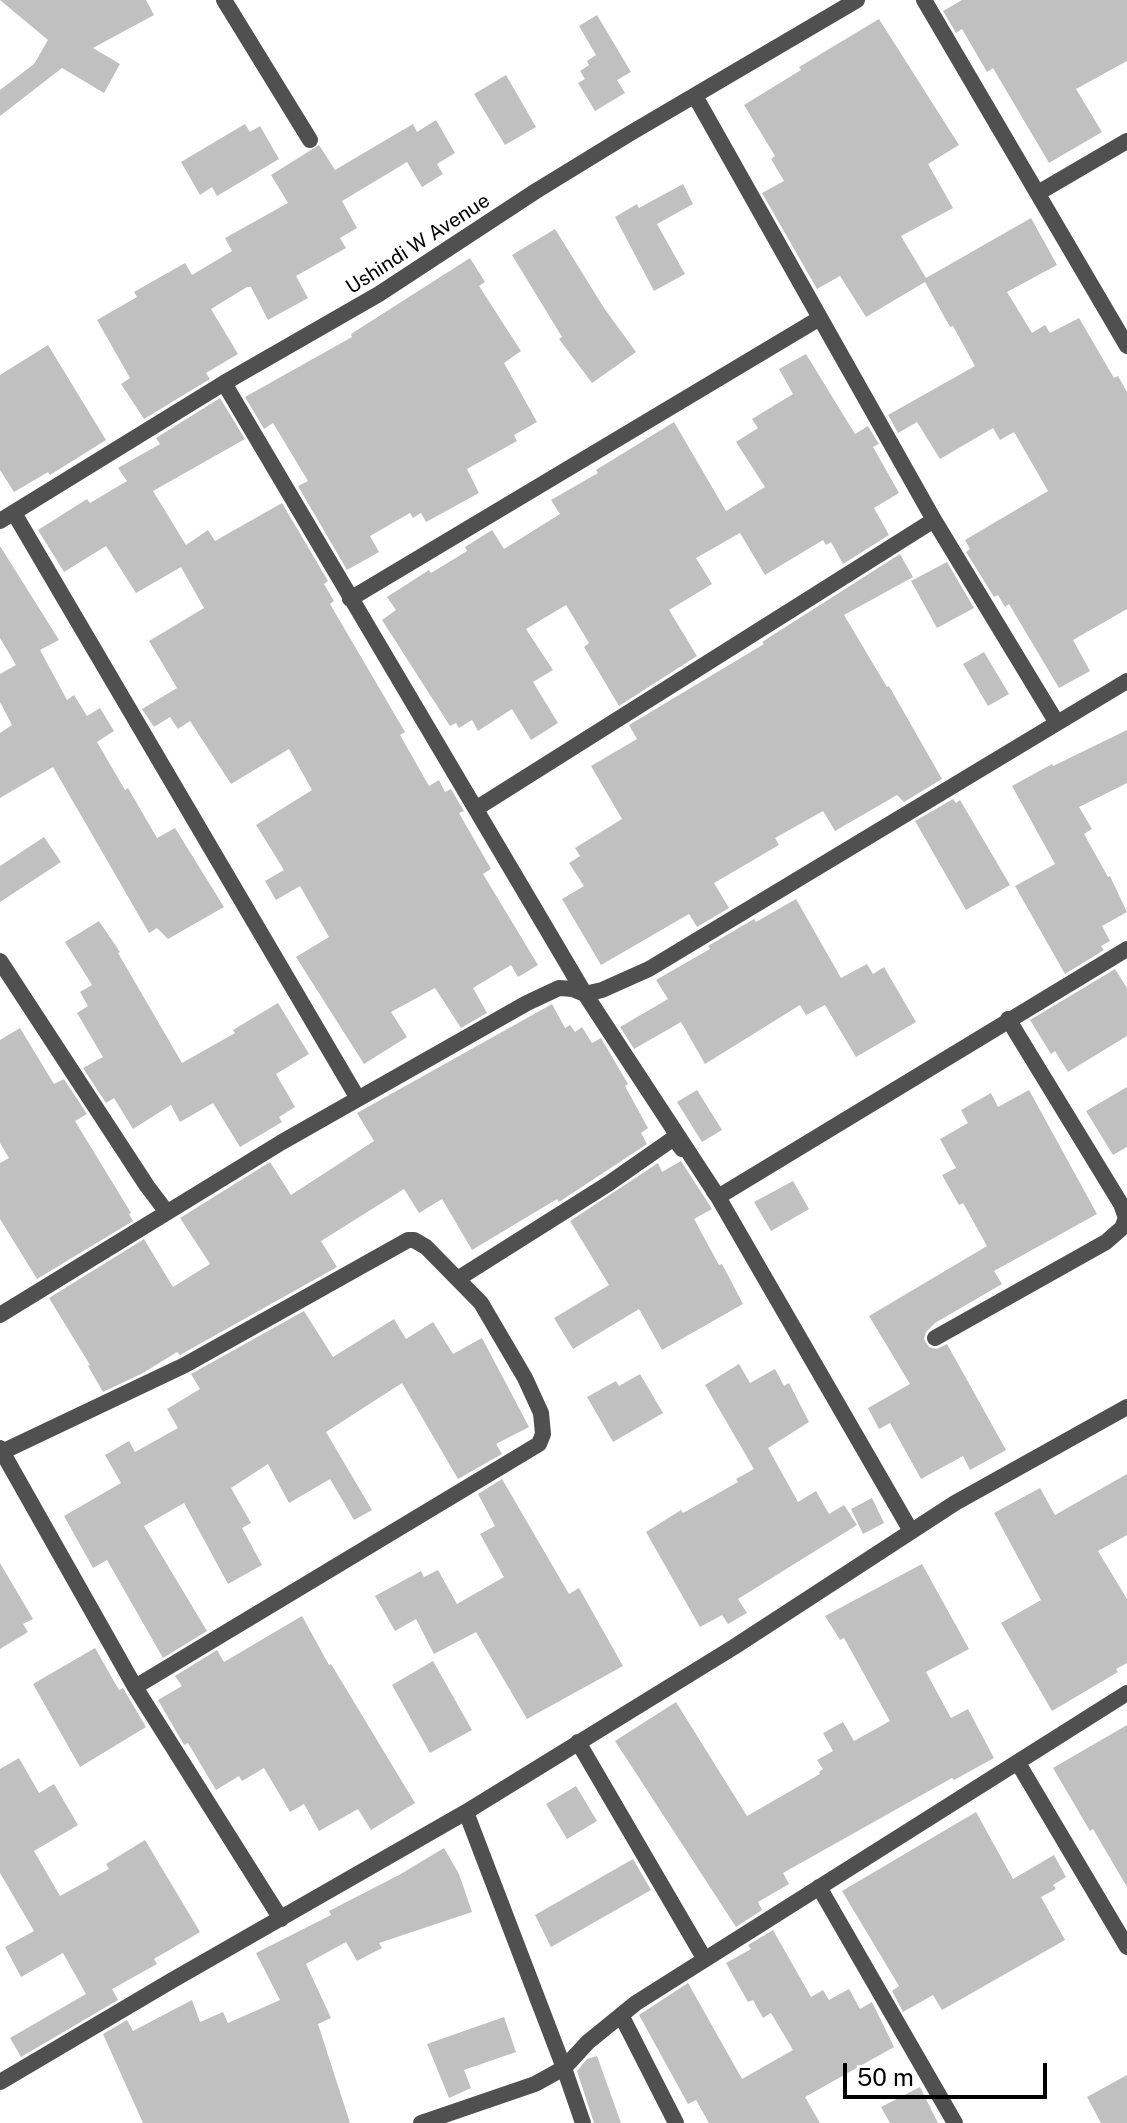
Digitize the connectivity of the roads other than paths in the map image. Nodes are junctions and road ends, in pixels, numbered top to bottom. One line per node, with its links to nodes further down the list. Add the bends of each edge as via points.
1 (224, 0): 5 (street)
2 (857, 0): 4 (street, Ushindi W Avenue)
3 (924, 0): 7 (street)
4 (695, 96): 8 (street); 10 (street, Ushindi W Avenue, via 379,294)
5 (310, 140)
6 (1127, 141): 7 (street)
7 (1038, 193): 9 (street)
8 (820, 318): 12 (street); 13 (street)
9 (1127, 346)
10 (224, 383): 11 (street, Ushindi W Avenue); 13 (street)
11 (7, 517): 21 (street)
12 (934, 520): 15 (street); 16 (street)
13 (350, 599): 16 (street)
14 (1127, 681): 15 (street)
15 (1057, 723): 19 (street, via 649,969)
16 (477, 808): 19 (street)
17 (1127, 949): 20 (street)
18 (0, 961): 23 (street)
19 (585, 994): 21 (street, via 559,988 547,992); 22 (street)
20 (1008, 1019): 22 (street); 26 (street, via 1126,1218 1106,1242)
21 (357, 1097): 23 (street)
22 (718, 1197): 24 (street, via 674,1138); 29 (street)
23 (166, 1211): 25 (street)
24 (459, 1278): 28 (street, via 426,1247 408,1240 185,1365); 30 (street, via 481,1303 537,1402 543,1425 539,1444)
25 (0, 1315)
26 (935, 1338)
27 (1127, 1407): 29 (street)
28 (1, 1450): 30 (street)
29 (911, 1531): 32 (street)
30 (135, 1687): 36 (street)
31 (1127, 1693): 33 (street)
32 (578, 1742): 34 (street); 38 (street)
33 (1018, 1763): 35 (street); 37 (street)
34 (466, 1812): 36 (street); 40 (street)
35 (819, 1887): 38 (street); 45 (street)
36 (281, 1919): 41 (street)
37 (1127, 1947)
38 (704, 1958): 39 (street)
39 (621, 2015): 40 (street); 44 (street)
40 (564, 2068): 42 (street, via 535,2084); 43 (street)
41 (0, 2082)
42 (421, 2123)
43 (583, 2123)
44 (676, 2123)
45 (955, 2123)

